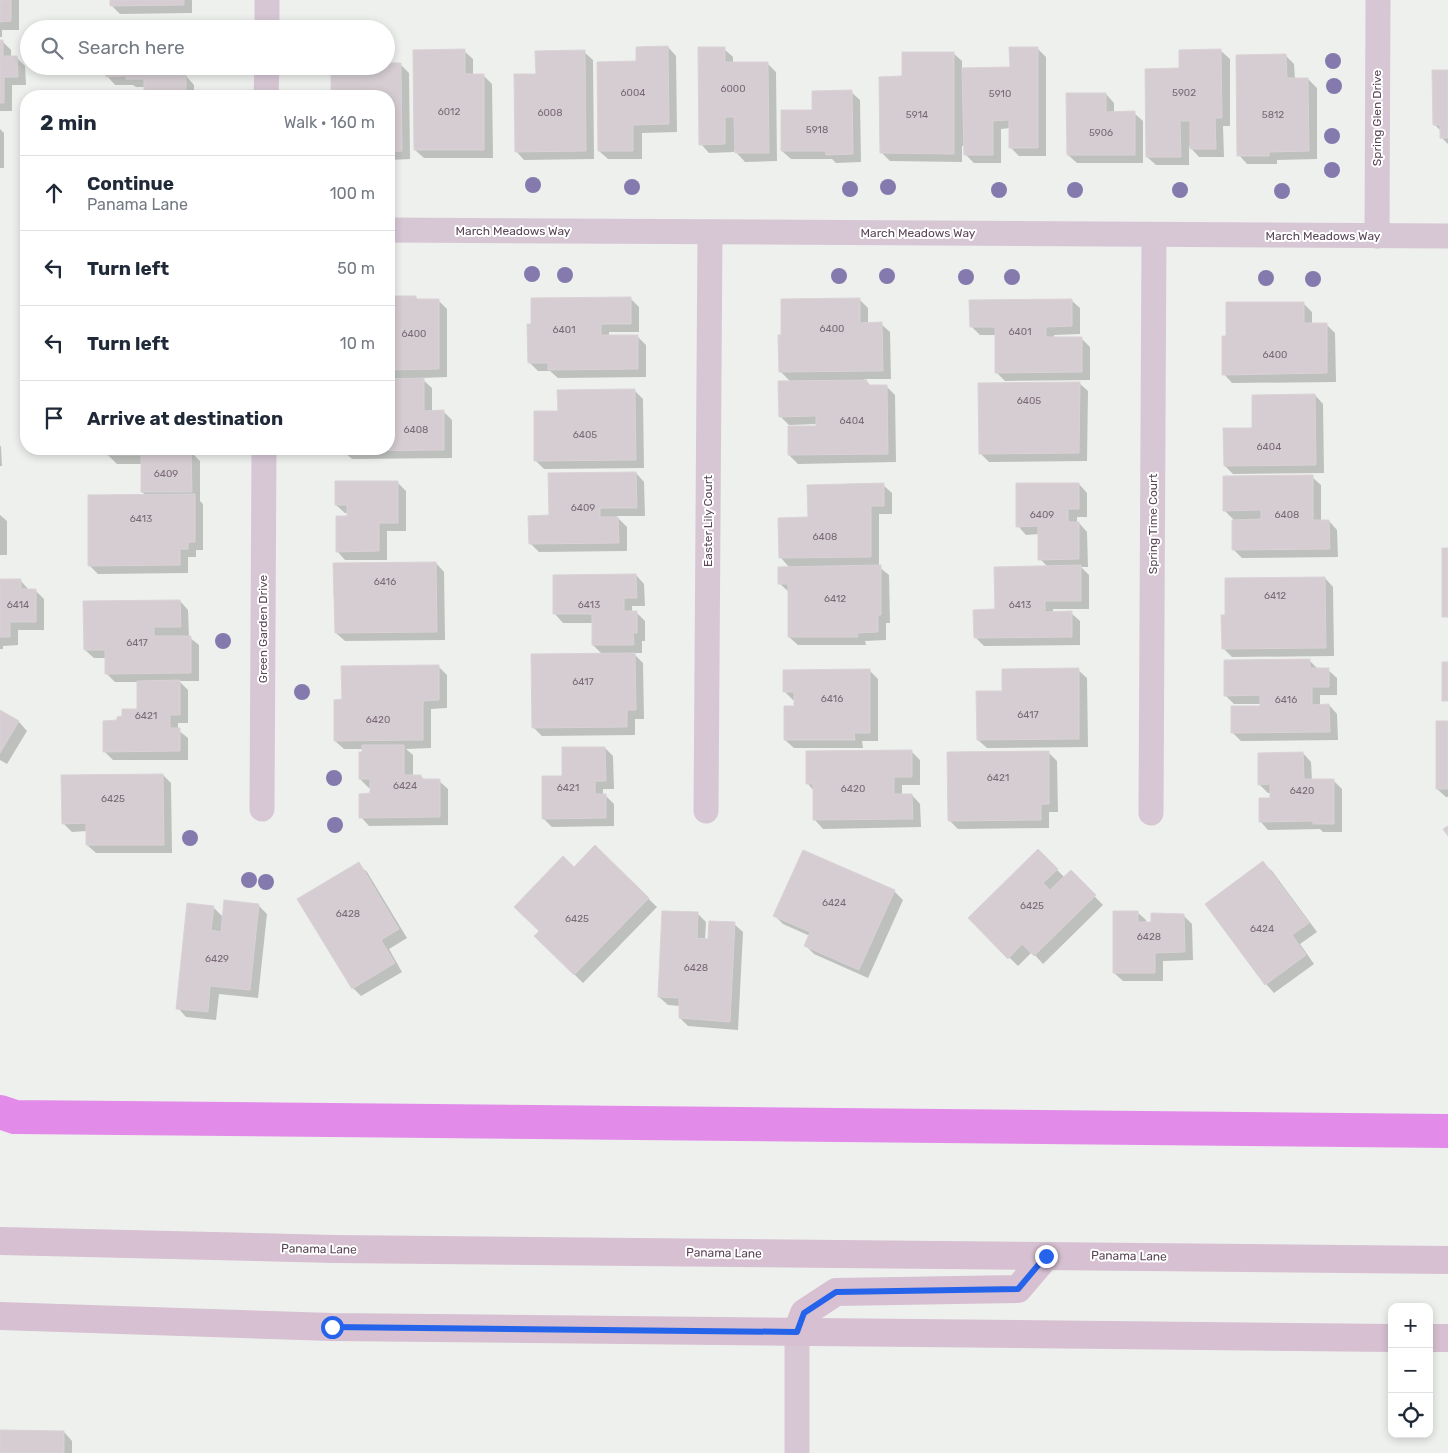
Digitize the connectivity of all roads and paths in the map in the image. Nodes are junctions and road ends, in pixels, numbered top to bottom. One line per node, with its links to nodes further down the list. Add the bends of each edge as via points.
1 (267, 0): 3 (street)
2 (1378, 0): 9 (street, Spring Glen Drive)
3 (267, 20)
4 (267, 75): 5 (street)
5 (266, 90)
6 (395, 230): 7 (street, March Meadows Way)
7 (710, 232): 8 (street, March Meadows Way); 13 (street, Easter Lily Court)
8 (1154, 235): 9 (street, March Meadows Way); 14 (street, Spring Time Court)
9 (1376, 236): 10 (street, March Meadows Way)
10 (1448, 236)
11 (264, 455): 12 (street, Green Garden Drive)
12 (262, 809)
13 (706, 811)
14 (1151, 813)
15 (0, 1241): 16 (main road, Panama Lane, via 335,1249)
16 (1046, 1256): 17 (main road, Panama Lane); 19 (main road, via 1018,1289 836,1292 804,1313)
17 (1448, 1260)
18 (0, 1316): 19 (main road, via 332,1327)
19 (797, 1332): 20 (main road); 23 (street)
20 (1388, 1338)
21 (1433, 1338): 22 (main road)
22 (1448, 1338)
23 (797, 1453)

